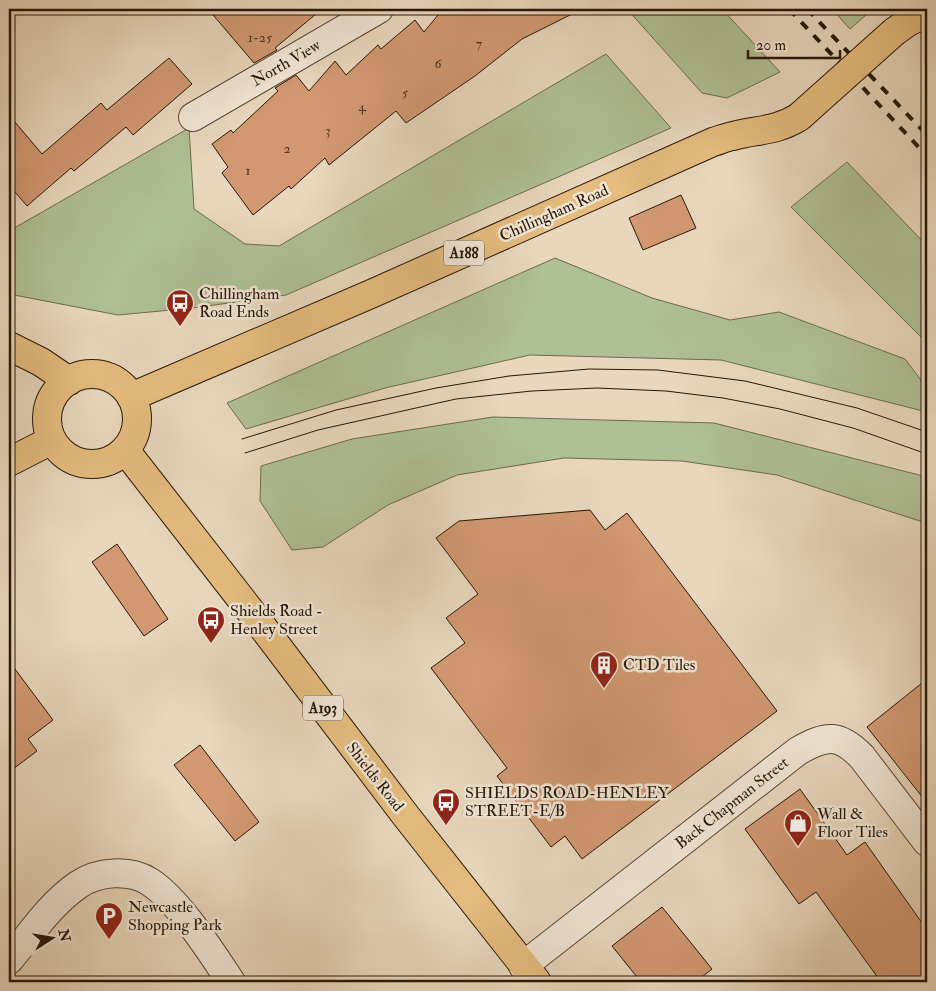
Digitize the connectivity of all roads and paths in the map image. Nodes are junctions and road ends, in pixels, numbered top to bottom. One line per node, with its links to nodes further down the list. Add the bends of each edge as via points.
1 (379, 9): 3 (street, North View)
2 (927, 13): 6 (main road, Chillingham Road / A188, bridge, via 894,32 788,124 713,142)
3 (193, 117)
4 (9, 346): 5 (main road)
5 (69, 381): 6 (main road, via 80,376 103,375 113,379); 7 (main road, via 53,398 48,410)
6 (131, 397): 8 (main road, via 137,420 136,431)
7 (52, 440): 8 (main road, via 61,452 83,463 103,463); 9 (main road)
8 (125, 450): 12 (main road, Shields Road / A193)
9 (9, 462)
10 (927, 842): 12 (street, Back Chapman Street, via 850,744 827,739 812,743 798,751)
11 (9, 960): 13 (street, via 40,921 80,884 97,876 134,875 164,893)
12 (530, 974)
13 (231, 982)

